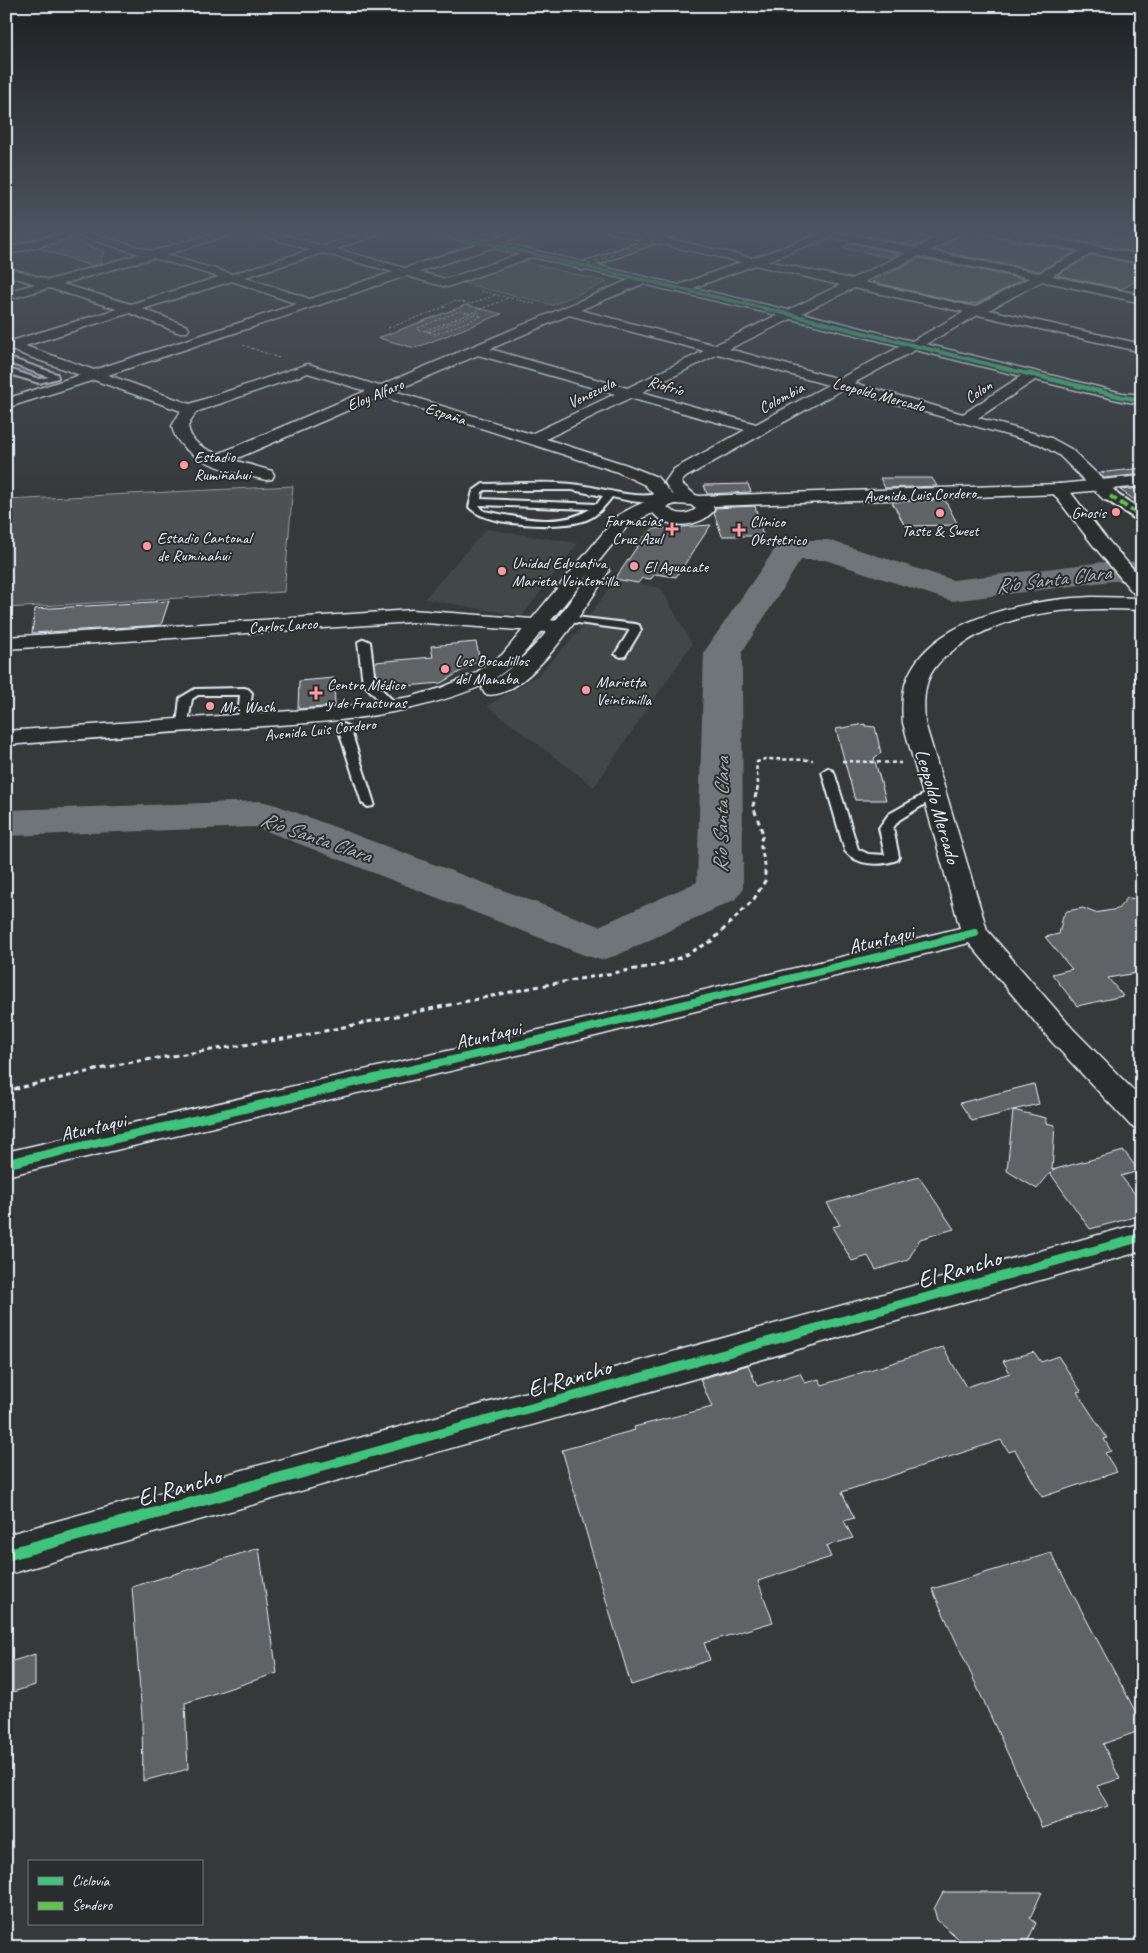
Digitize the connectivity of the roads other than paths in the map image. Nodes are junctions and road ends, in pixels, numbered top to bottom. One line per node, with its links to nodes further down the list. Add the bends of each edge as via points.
1 (90, 321): 12 (street)
2 (164, 321): 10 (street)
3 (260, 321): 18 (street)
4 (544, 321): 14 (street, Eloy Alfaro)
5 (606, 321): 15 (street, Leopoldo Mercado)
6 (779, 321): 15 (street, Venezuela)
7 (818, 321): 11 (street)
8 (958, 321): 11 (street, Colombia)
9 (1022, 321): 13 (street)
10 (182, 328)
11 (915, 344): 19 (street); 20 (street, Colombia)
12 (8, 345): 18 (street)
13 (1142, 348)
14 (477, 350): 21 (street, Eloy Alfaro); 22 (street, Riofrío)
15 (718, 350): 20 (street, Leopoldo Mercado); 22 (street, Venezuela)
16 (6, 359): 17 (lane, via 54,378 39,381)
17 (6, 370)
18 (94, 374): 24 (street); 25 (street)
19 (1033, 376): 23 (street); 26 (street, Colon)
20 (842, 384): 26 (street, Leopoldo Mercado); 27 (street, Colombia)
21 (381, 392): 25 (street, España, via 308,368); 28 (street, España); 29 (street, Eloy Alfaro)
22 (630, 393): 27 (street, Riofrío); 28 (street, Venezuela)
23 (1142, 400)
24 (6, 404)
25 (190, 409): 29 (street, via 180,426 182,435 189,445)
26 (967, 418): 32 (street, Leopoldo Mercado, via 1045,441 1065,452)
27 (758, 429): 37 (street, Colombia, via 674,478 674,487)
28 (532, 440): 38 (street, España, via 640,475 651,481)
29 (218, 460): 30 (street)
30 (266, 475)
31 (1142, 480): 32 (street, Avenida Luis Cordero)
32 (1104, 491): 33 (street, Avenida Luis Cordero); 34 (street, Avenida Luis Cordero); 40 (street)
33 (1142, 492)
34 (1062, 494): 37 (street, Avenida Luis Cordero); 41 (street)
35 (610, 495): 36 (lane, via 572,487 483,487 479,488); 38 (lane); 39 (lane)
36 (475, 502): 39 (lane); 39 (lane, via 474,507 481,513 555,523 585,517)
37 (698, 504): 38 (street, Avenida Luis Cordero, via 699,516 693,518)
38 (666, 505): 43 (street, Avenida Luis Cordero, via 624,538); 44 (street, Avenida Luis Cordero, via 623,520)
39 (599, 507)
40 (1142, 517)
41 (1137, 585)
42 (1142, 604): 57 (street, Leopoldo Mercado, via 1055,604 1008,614 968,630 932,657 921,671 912,704 914,723)
43 (564, 623): 44 (street, Carlos Larco); 47 (lane, via 635,627); 53 (street, Avenida Luis Cordero, via 521,673 487,693 429,714)
44 (535, 625): 46 (street, Carlos Larco, via 412,616); 50 (street, Avenida Luis Cordero, via 509,658 488,674 449,692)
45 (364, 642): 50 (lane, via 369,683)
46 (6, 644)
47 (621, 654)
48 (1142, 672): 49 (lane)
49 (1142, 678)
50 (391, 706): 51 (street, Avenida Luis Cordero, via 346,713)
51 (244, 720): 52 (street, Avenida Luis Cordero); 52 (lane, via 244,691 195,692 186,698)
52 (183, 725): 54 (street, Avenida Luis Cordero)
53 (344, 728): 55 (street, Avenida Luis Cordero); 58 (lane)
54 (6, 738)
55 (6, 754)
56 (825, 766): 57 (lane, via 852,851 864,858 892,857 886,828 890,822)
57 (935, 794): 59 (street, Leopoldo Mercado)
58 (368, 803)
59 (975, 933): 60 (street, Leopoldo Mercado, via 1062,1035); 61 (street, Atuntaqui, via 539,1040)
60 (1142, 1118)
61 (6, 1164)
62 (1142, 1237): 63 (street, El Rancho)
63 (6, 1555)

